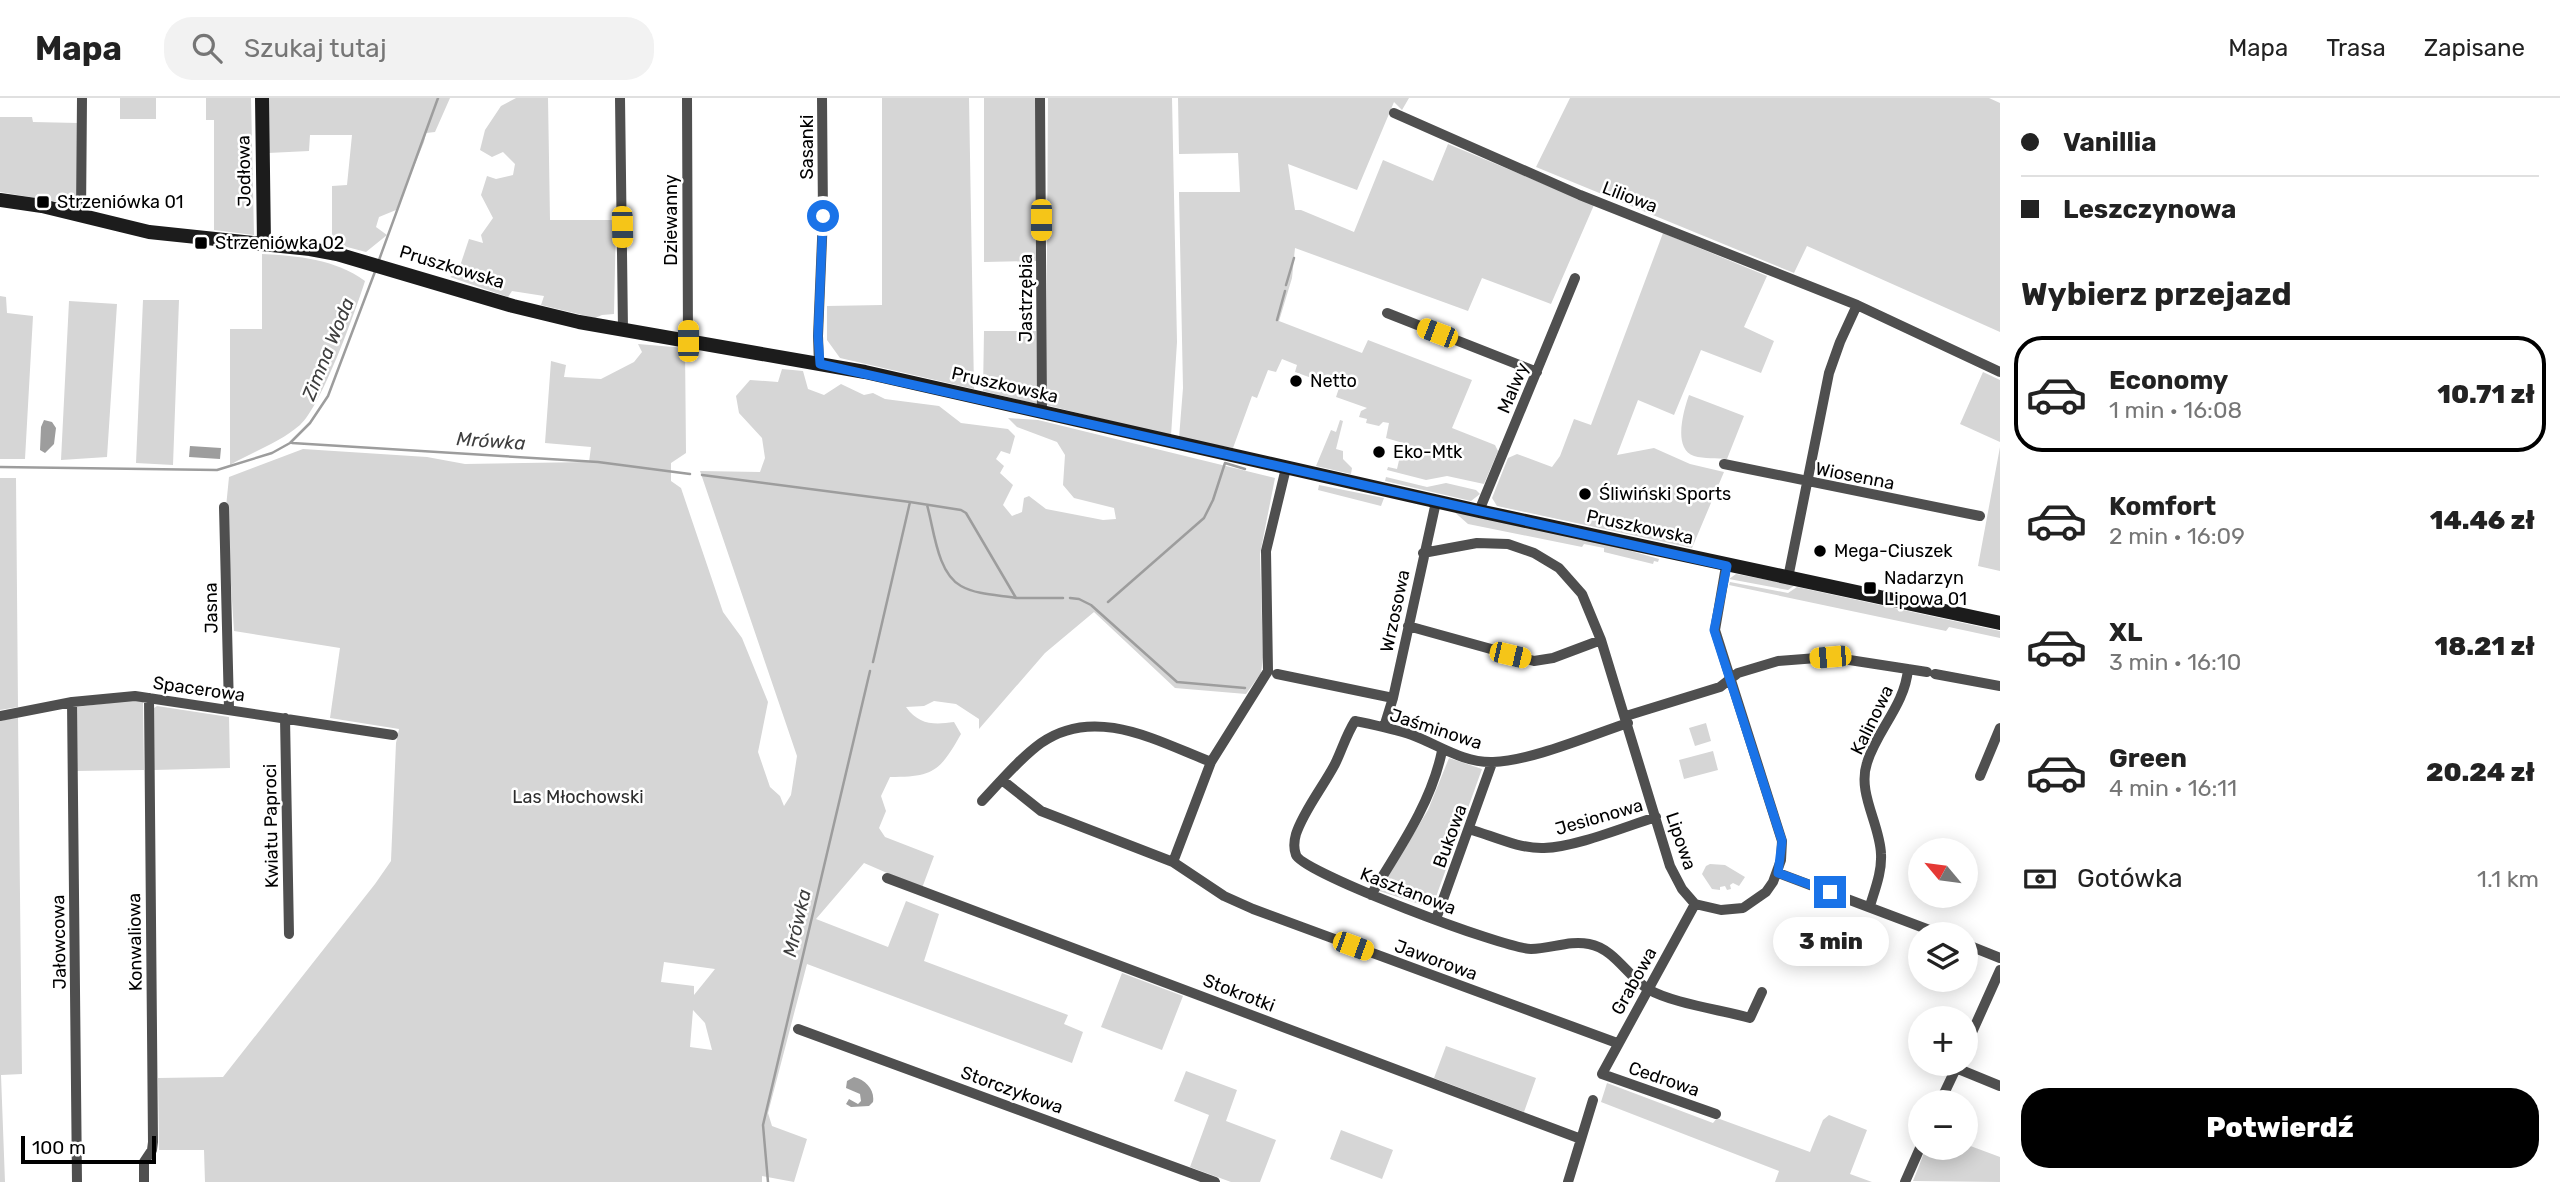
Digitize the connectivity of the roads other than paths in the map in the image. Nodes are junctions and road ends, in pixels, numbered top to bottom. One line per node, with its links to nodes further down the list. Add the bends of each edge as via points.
1 (82, 98): 9 (street)
2 (262, 98): 10 (street, Jodłowa)
3 (620, 98): 14 (street)
4 (687, 98): 15 (street, Dziewanny)
5 (822, 98): 16 (street, Sasanki)
6 (1040, 98): 19 (street, Jastrzębia)
7 (1394, 113): 12 (street, Liliowa, via 1580,195)
8 (0, 200): 9 (street, Pruszkowska)
9 (81, 215): 10 (street, Pruszkowska, via 149,232)
10 (264, 244): 14 (street, Pruszkowska, via 377,264 535,312)
11 (1575, 278): 17 (street, Malwy)
12 (1857, 305): 18 (street, Liliowa); 22 (street, via 1829,373)
13 (1387, 313): 17 (street)
14 (623, 330): 15 (street, Pruszkowska)
15 (688, 341): 16 (street, Pruszkowska)
16 (820, 364): 19 (street, Pruszkowska)
17 (1537, 372): 25 (street, Malwy)
18 (2000, 372)
19 (1042, 413): 21 (street, Pruszkowska)
20 (1724, 464): 22 (street, Wiosenna)
21 (1286, 468): 23 (street, Pruszkowska); 49 (street, via 1266,551 1268,671)
22 (1807, 482): 26 (street, Wiosenna); 29 (street)
23 (1436, 502): 25 (street, Pruszkowska); 27 (street, Wrzosowa)
24 (224, 507): 40 (street, Jasna)
25 (1479, 511): 28 (street, Pruszkowska)
26 (1980, 516)
27 (1423, 553): 31 (street, Wrzosowa); 32 (street, Lipowa, via 1477,543 1508,544 1534,553 1559,568 1582,594)
28 (1727, 566): 29 (street, Pruszkowska); 35 (street, via 1714,630)
29 (1788, 578): 30 (street, Pruszkowska)
30 (2000, 623)
31 (1409, 626): 32 (street, via 1534,661); 38 (street, Wrzosowa)
32 (1601, 640): 43 (street, Lipowa)
33 (1908, 669): 35 (street, Kalinowa, via 1830,657 1778,661); 36 (street, Kalinowa); 61 (street, Kalinowa, via 1906,687 1867,763 1865,781 1881,851 1880,876)
34 (1278, 674): 38 (street)
35 (1729, 679): 43 (street, Kalinowa, via 1720,687); 57 (street, via 1782,841)
36 (2000, 686)
37 (149, 698): 39 (street, Spacerowa); 40 (street, Spacerowa); 81 (street, Konwaliowa, via 153,1142 144,1162)
38 (1393, 698): 45 (street, Wrzosowa)
39 (72, 702): 41 (street, Spacerowa); 80 (street, Jałowcowa)
40 (229, 708): 42 (street, Spacerowa)
41 (0, 716)
42 (285, 718): 47 (street, Spacerowa); 64 (street, Kwiatu Paproci)
43 (1627, 719): 50 (street, Jaśminowa, via 1522,758); 54 (street, Lipowa)
44 (1355, 721): 45 (street, Jaśminowa); 59 (street, Kasztanowa, via 1293,845 1297,858 1306,865)
45 (1384, 727): 48 (street, Jaśminowa, via 1415,736)
46 (2000, 728): 51 (street)
47 (393, 735)
48 (1442, 751): 50 (street, Jaśminowa); 59 (street, via 1424,807)
49 (1211, 762): 52 (street, via 1121,728 1093,726 1042,742); 56 (street)
50 (1492, 762): 55 (street, Bukowa)
51 (1980, 776)
52 (1002, 780): 53 (street); 56 (street, Jaworowa, via 1041,811)
53 (982, 800)
54 (1656, 817): 55 (street, Jesionowa, via 1542,848); 60 (street, Lipowa, via 1670,866)
55 (1469, 829): 62 (street, Bukowa)
56 (1173, 862): 72 (street, Jaworowa, via 1253,909)
57 (1778, 873): 60 (street, via 1766,892 1743,908 1721,910); 61 (street)
58 (887, 878): 78 (street, Stokrotki)
59 (1371, 895): 62 (street, Kasztanowa)
60 (1695, 904): 68 (street, Grabowa)
61 (1870, 906): 63 (street)
62 (1436, 919): 68 (street, Kasztanowa, via 1530,950 1591,944 1612,956)
63 (1910, 922)
64 (289, 934)
65 (1978, 949): 66 (street)
66 (2000, 958)
67 (2000, 970): 70 (street)
68 (1648, 989): 69 (street, via 1750,1018); 72 (street, Grabowa)
69 (1762, 992)
70 (1978, 1019)
71 (798, 1029): 82 (street, Storczykowa)
72 (1617, 1042): 73 (street, Grabowa)
73 (1602, 1074): 77 (street, Cedrowa)
74 (1978, 1076): 75 (street)
75 (2000, 1086)
76 (1593, 1100): 78 (street)
77 (1716, 1114)
78 (1581, 1139): 83 (street)
79 (1915, 1160): 84 (street)
80 (77, 1182)
81 (144, 1182)
82 (1215, 1182)
83 (1568, 1182)
84 (1905, 1182)

